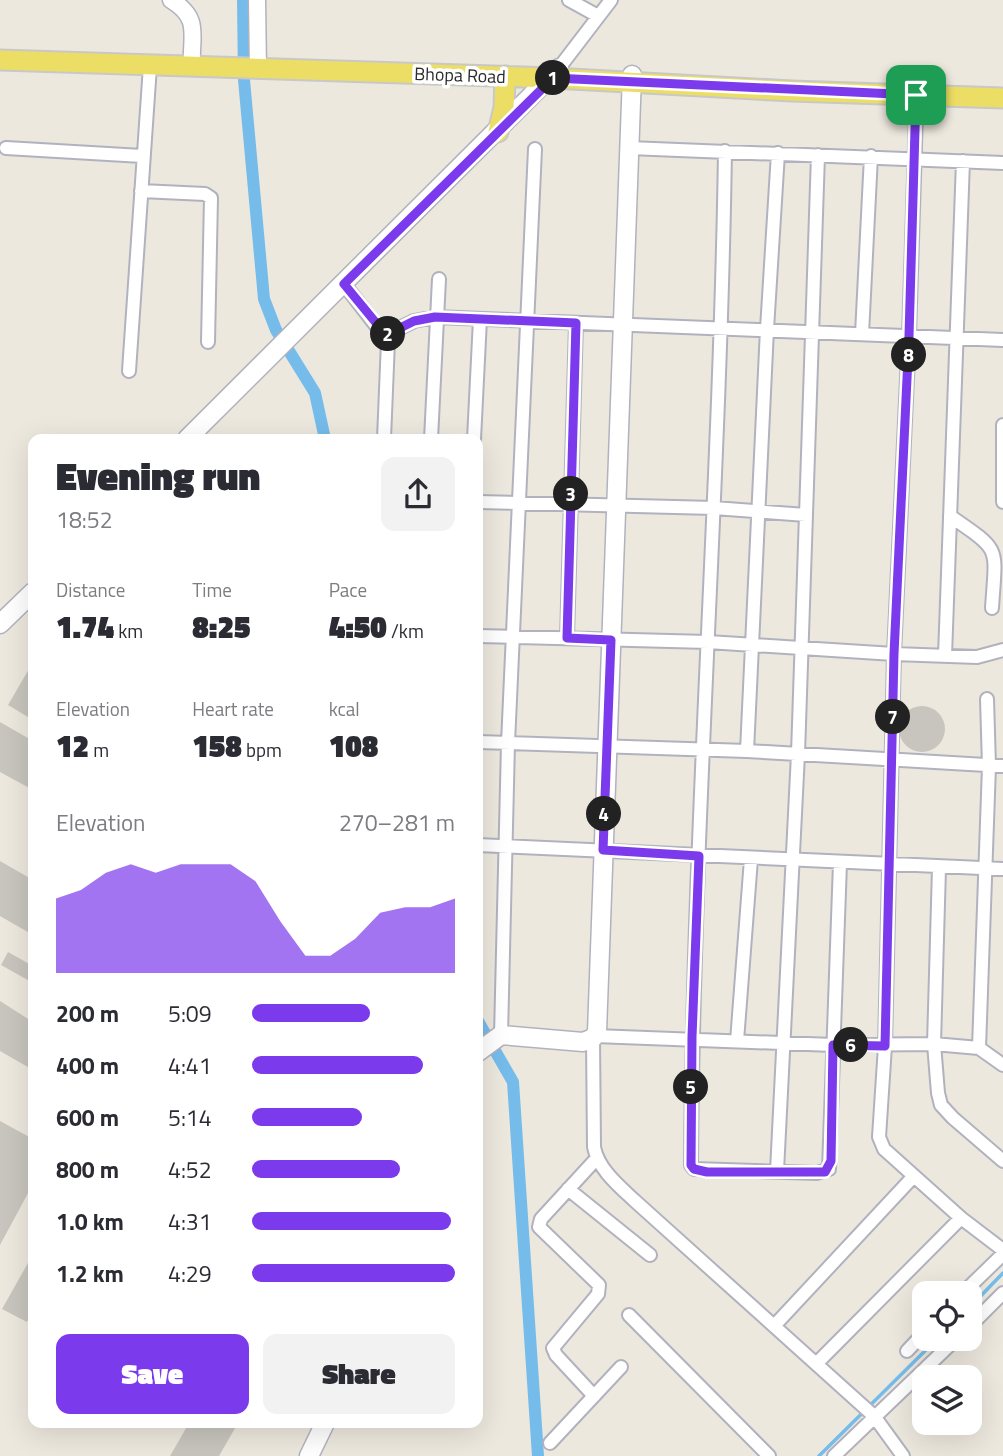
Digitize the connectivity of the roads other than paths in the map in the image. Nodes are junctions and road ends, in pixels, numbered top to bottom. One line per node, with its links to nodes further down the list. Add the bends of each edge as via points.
1 (170, 0): 8 (street, via 191,16)
2 (257, 0): 9 (street)
3 (569, 0): 5 (street)
4 (611, 0): 5 (street)
5 (598, 16): 11 (street)
6 (0, 49): 8 (main road, Bhopa Road)
7 (0, 60): 10 (main road, Bhopa Road)
8 (191, 62): 9 (main road, Bhopa Road); 10 (main road, Bhopa Road)
9 (247, 64): 11 (main road, Bhopa Road); 12 (main road, Bhopa Road)
10 (150, 66): 24 (street)
11 (556, 73): 12 (main road, Bhopa Road); 13 (main road, Bhopa Road); 17 (main road)
12 (505, 76): 17 (main road)
13 (632, 79): 15 (main road, Bhopa Road); 19 (main road)
14 (1003, 86): 15 (main road, Bhopa Road)
15 (916, 89): 16 (main road, Bhopa Road); 26 (street)
16 (1003, 98)
17 (498, 132): 31 (main road)
18 (6, 148): 24 (street)
19 (629, 148): 21 (street); 36 (main road)
20 (535, 149): 34 (street)
21 (725, 151): 22 (street); 37 (street)
22 (778, 153): 23 (street); 38 (street)
23 (818, 155): 25 (street); 39 (street)
24 (142, 156): 29 (street)
25 (871, 156): 26 (street); 40 (street)
26 (912, 158): 27 (street); 42 (street)
27 (963, 161): 28 (street); 43 (street)
28 (1003, 163)
29 (141, 191): 45 (street, via 211,198); 46 (street)
30 (439, 279): 32 (street)
31 (344, 284): 41 (street); 48 (main road)
32 (435, 317): 33 (street); 41 (street); 50 (street)
33 (480, 319): 34 (street); 51 (street)
34 (527, 321): 35 (street); 54 (street)
35 (576, 323): 36 (street); 55 (street)
36 (622, 325): 37 (street); 56 (main road)
37 (722, 329): 38 (street); 57 (street)
38 (766, 329): 39 (street); 58 (street)
39 (814, 331): 40 (street); 59 (street)
40 (862, 334): 42 (street)
41 (386, 335): 49 (street)
42 (909, 336): 43 (street); 72 (street)
43 (958, 337): 44 (street); 60 (street)
44 (1003, 340)
45 (208, 342)
46 (129, 371)
47 (1003, 425): 53 (street)
48 (192, 434)
49 (384, 434)
50 (431, 434)
51 (474, 434)
52 (483, 502): 54 (street)
53 (1003, 502)
54 (519, 503): 55 (street); 65 (street)
55 (571, 504): 56 (street); 66 (street)
56 (616, 506): 57 (street); 67 (main road)
57 (714, 508): 58 (street); 68 (street)
58 (759, 511): 59 (street); 69 (street)
59 (806, 515): 70 (street)
60 (950, 516): 62 (street, via 992,548); 73 (street)
61 (28, 597): 63 (main road)
62 (992, 608)
63 (0, 624)
64 (483, 636): 65 (street)
65 (513, 636): 66 (street); 76 (street)
66 (567, 638): 67 (street)
67 (611, 640): 68 (street); 77 (main road)
68 (708, 642): 69 (street); 78 (street)
69 (753, 645): 70 (street); 79 (street)
70 (801, 649): 72 (street); 80 (street)
71 (1003, 650): 73 (street, via 977,657)
72 (894, 654): 73 (street); 81 (street)
73 (945, 656)
74 (987, 699): 82 (street)
75 (483, 742): 76 (street)
76 (508, 743): 77 (street); 85 (street)
77 (607, 747): 78 (street); 86 (main road)
78 (705, 750): 79 (street); 87 (street)
79 (747, 751): 80 (street)
80 (798, 754): 81 (street); 89 (street)
81 (892, 759): 82 (street); 91 (street)
82 (989, 766): 83 (street); 93 (street)
83 (1003, 766)
84 (483, 845): 85 (street)
85 (506, 846): 86 (street); 95 (street)
86 (603, 850): 87 (street); 96 (main road)
87 (699, 856): 88 (street); 97 (street)
88 (751, 859): 89 (street); 98 (street)
89 (792, 860): 90 (street); 99 (street)
90 (840, 863): 91 (street); 101 (street)
91 (890, 865): 92 (street); 102 (street)
92 (939, 868): 93 (street); 100 (street)
93 (986, 869): 94 (street); 104 (street)
94 (1003, 869)
95 (501, 1035): 96 (main road, via 583,1042); 103 (main road)
96 (594, 1037): 97 (street); 106 (street)
97 (692, 1037): 98 (street); 108 (street, via 692,1168)
98 (737, 1041): 99 (street)
99 (786, 1044): 101 (street); 108 (street)
100 (934, 1044): 102 (street); 104 (street); 107 (street, via 941,1105)
101 (833, 1045): 102 (street); 108 (street, via 829,1169)
102 (885, 1046): 109 (street, via 879,1137 884,1149)
103 (483, 1048)
104 (979, 1048): 105 (street)
105 (1003, 1065)
106 (597, 1158): 110 (street); 118 (street, via 635,1201)
107 (1003, 1161)
108 (777, 1171)
109 (913, 1177): 111 (street); 118 (street)
110 (568, 1189): 113 (street); 124 (street, via 539,1227 599,1288 553,1348)
111 (961, 1218): 112 (street); 122 (street)
112 (1003, 1252): 114 (street)
113 (650, 1255)
114 (975, 1281)
115 (1003, 1293): 116 (street)
116 (982, 1314)
117 (629, 1315): 129 (street)
118 (774, 1326): 122 (street)
119 (912, 1346): 120 (street)
120 (907, 1351)
121 (943, 1351): 125 (street)
122 (816, 1364): 125 (street)
123 (621, 1367): 124 (street)
124 (594, 1396): 127 (street)
125 (873, 1416): 130 (street); 131 (street)
126 (323, 1428): 128 (main road)
127 (550, 1443)
128 (309, 1456)
129 (769, 1456)
130 (834, 1456)
131 (903, 1456)

